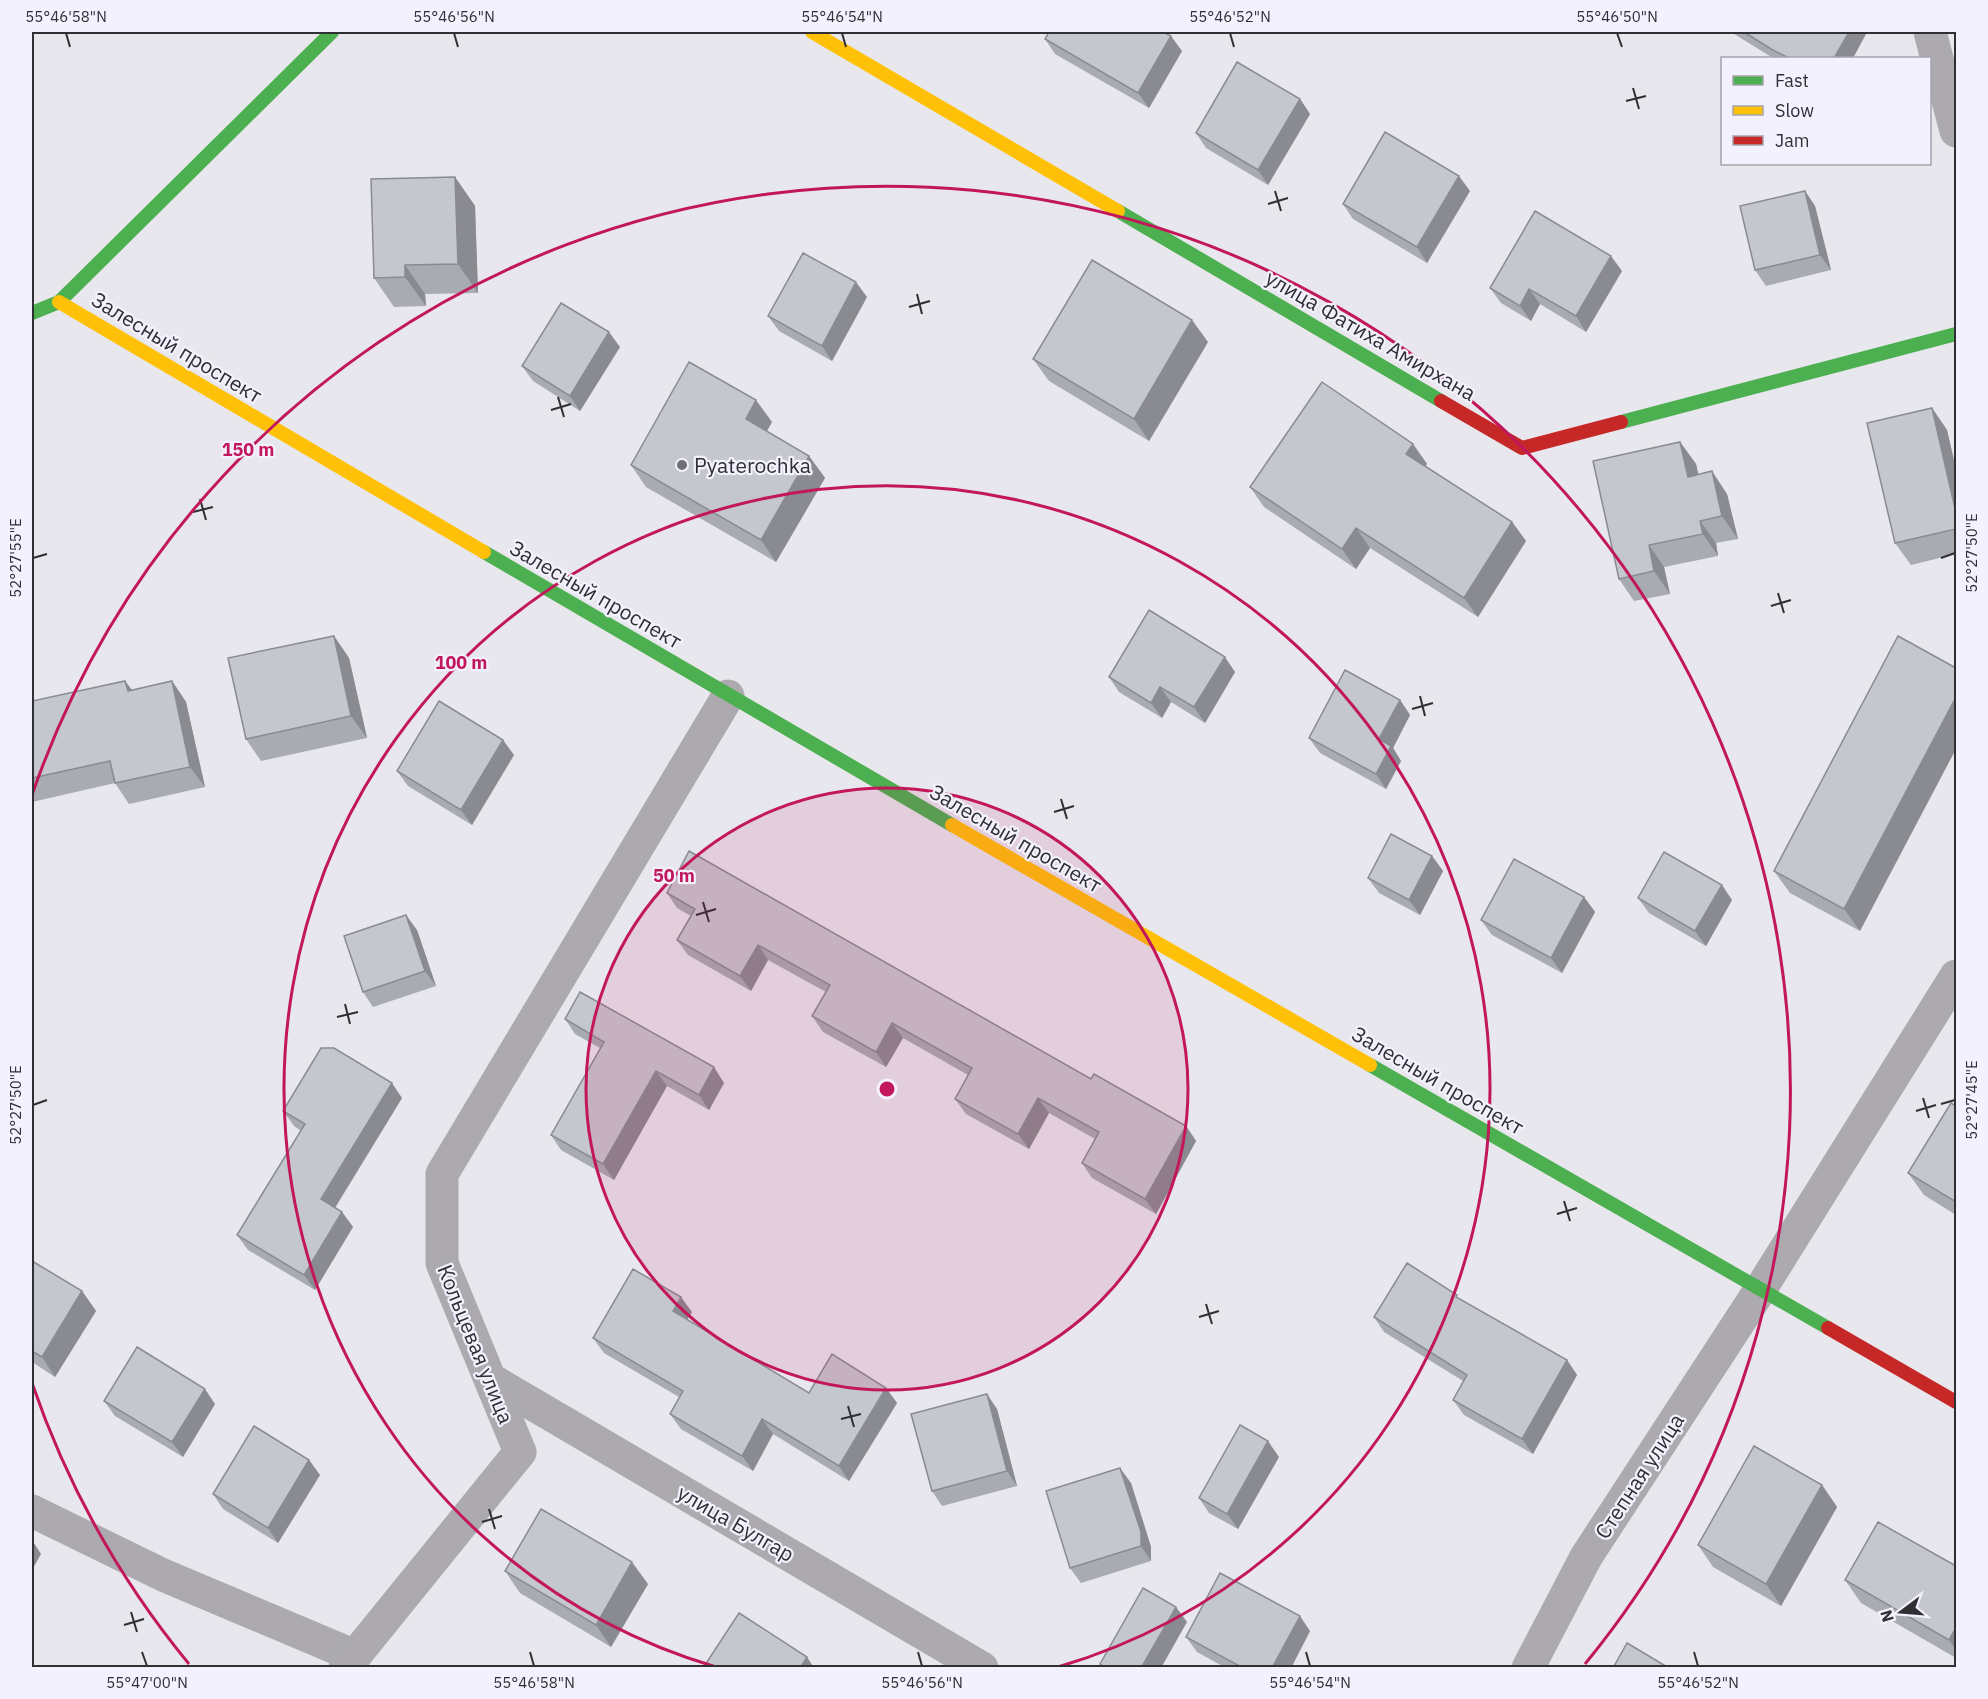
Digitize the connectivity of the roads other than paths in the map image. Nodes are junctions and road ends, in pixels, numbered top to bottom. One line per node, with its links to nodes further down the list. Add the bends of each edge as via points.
1 (332, 32): 5 (main road)
2 (812, 32): 7 (main road, улица Фатиха Амирхана, via 1522,448)
3 (1930, 32): 4 (street)
4 (1956, 131)
5 (59, 302): 6 (main road); 8 (main road, Залесный проспект)
6 (32, 313)
7 (1956, 334)
8 (728, 696): 10 (main road, Залесный проспект); 11 (street, Кольцевая улица, via 442,1174 442,1263)
9 (1956, 976): 10 (street, Степная улица)
10 (1760, 1290): 12 (main road, Залесный проспект); 16 (street, Степная улица, via 1586,1557)
11 (490, 1379): 14 (street, Кольцевая улица, via 519,1452); 15 (street, улица Булгар)
12 (1956, 1402)
13 (32, 1511): 14 (street, Кольцевая улица)
14 (350, 1662)
15 (982, 1668)
16 (1528, 1668)

